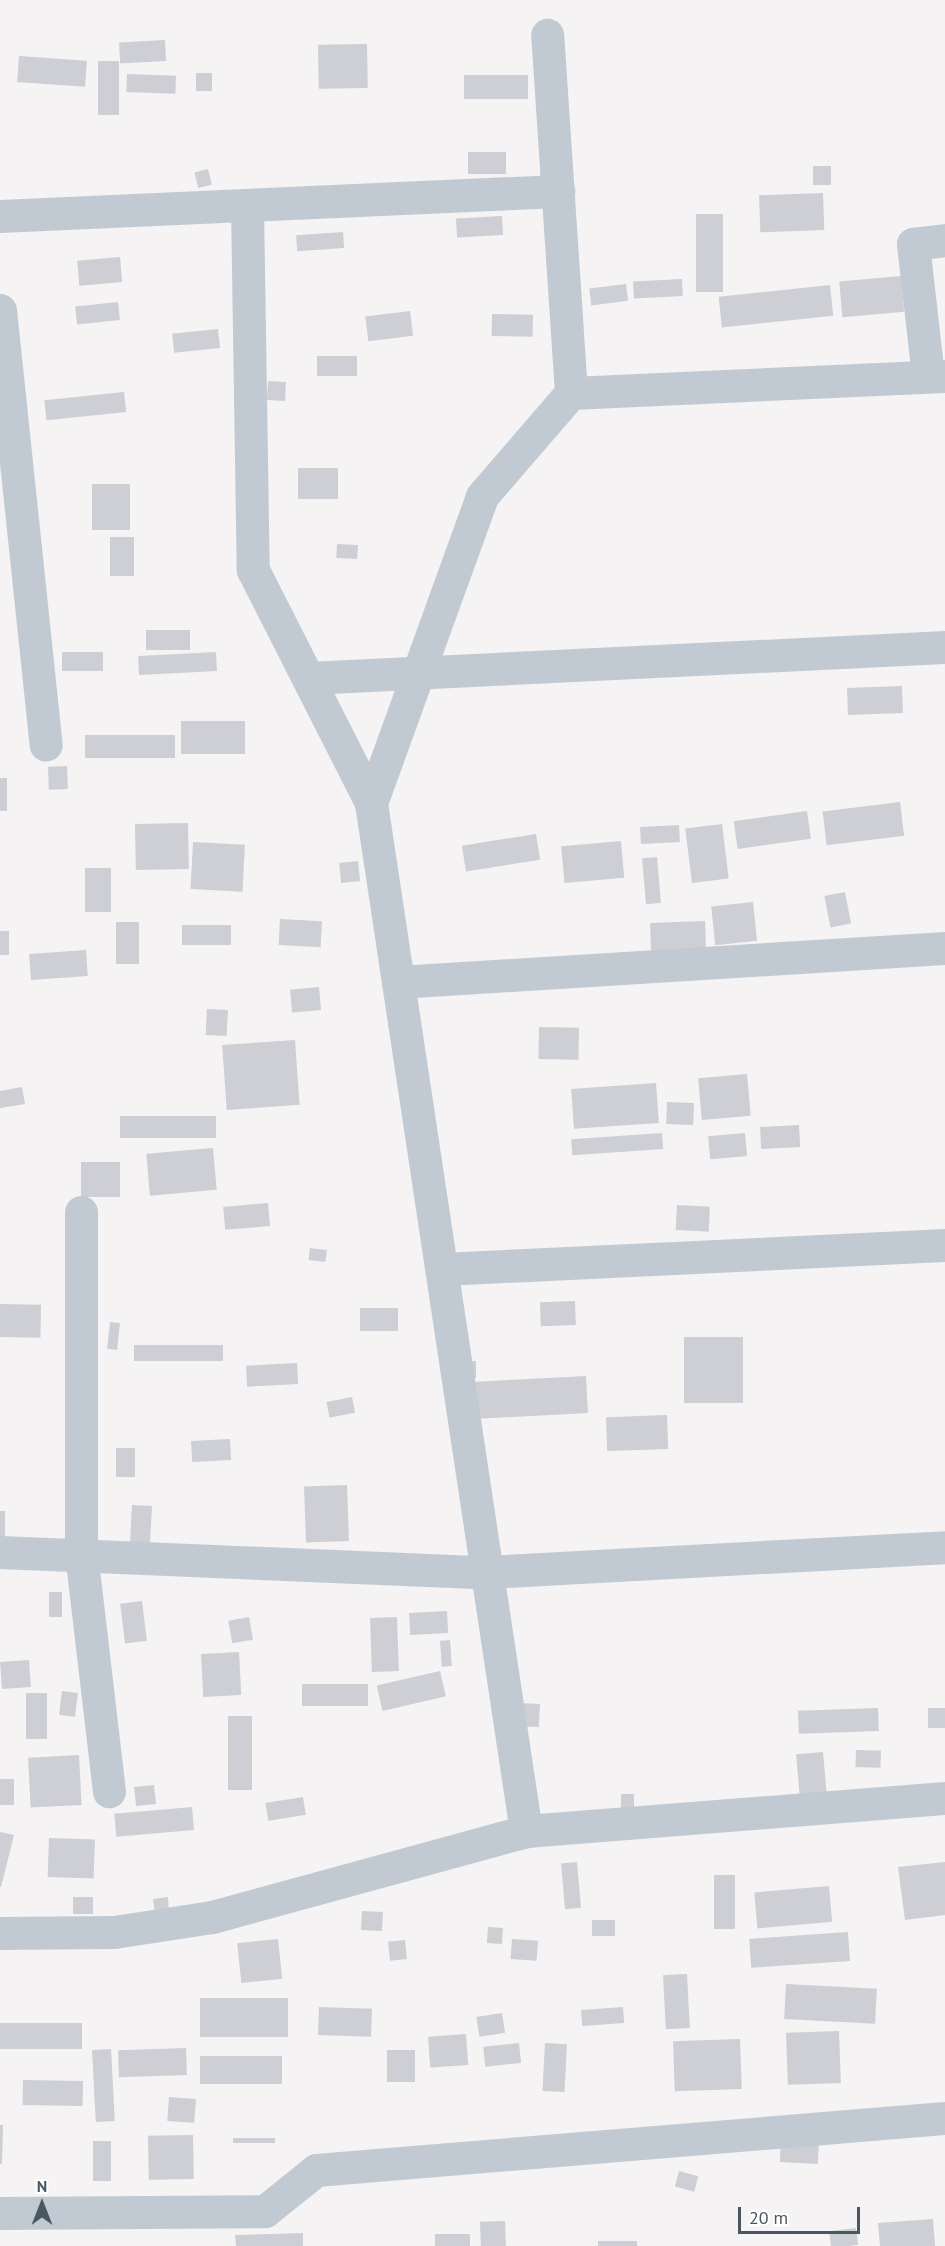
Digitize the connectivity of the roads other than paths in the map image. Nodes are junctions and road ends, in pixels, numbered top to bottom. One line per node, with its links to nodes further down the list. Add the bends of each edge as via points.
1 (547, 35): 2 (street)
2 (558, 191): 3 (street); 8 (street)
3 (247, 206): 4 (street); 11 (street, via 253,570)
4 (0, 216)
5 (945, 240): 7 (street, via 913,244)
6 (0, 310): 12 (street)
7 (937, 376): 8 (street)
8 (571, 393): 10 (street, via 482,496)
9 (945, 647): 10 (street)
10 (418, 673): 11 (street); 13 (street)
11 (308, 678): 13 (street)
12 (46, 745)
13 (371, 803): 15 (street)
14 (945, 948): 15 (street)
15 (398, 982): 18 (street)
16 (81, 1212): 21 (street)
17 (945, 1245): 18 (street)
18 (442, 1269): 22 (street)
19 (945, 1547): 22 (street)
20 (0, 1552): 21 (street)
21 (81, 1553): 22 (street); 23 (street)
22 (488, 1572): 25 (street)
23 (109, 1791)
24 (945, 1798): 25 (street)
25 (526, 1831): 26 (street, via 212,1917 114,1932)
26 (0, 1932)
27 (945, 2118): 28 (street, via 316,2170 265,2211)
28 (0, 2213)

